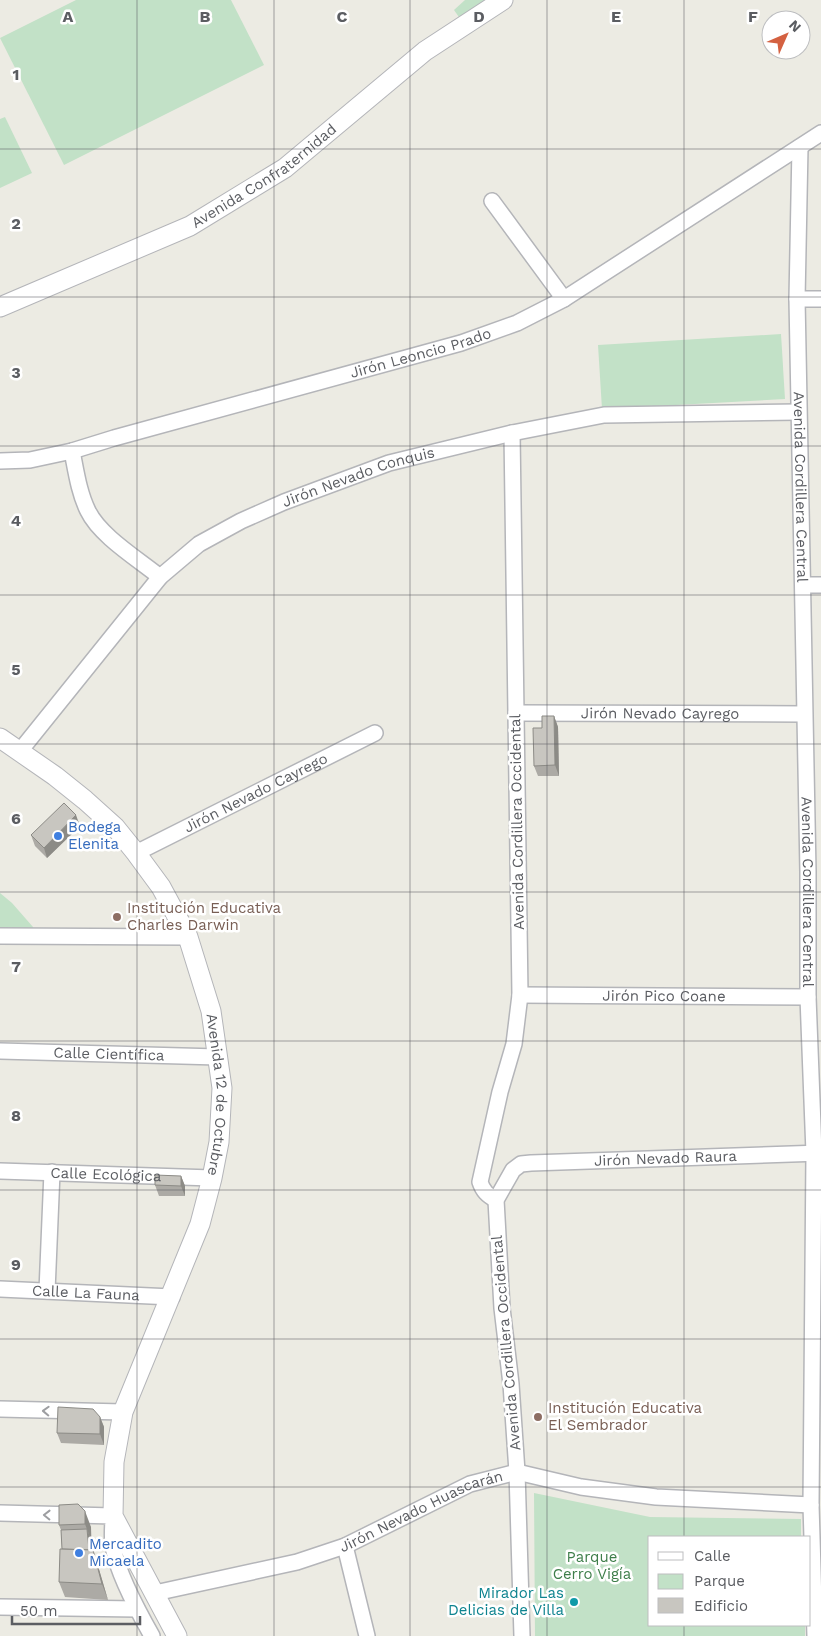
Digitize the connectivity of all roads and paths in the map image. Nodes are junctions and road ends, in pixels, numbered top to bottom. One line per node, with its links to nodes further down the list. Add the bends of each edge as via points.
1 (503, 0): 8 (street, Avenida Confraternidad, via 425,51 277,173 190,226)
2 (821, 133): 3 (street, Jirón Leoncio Prado)
3 (800, 147): 5 (street, Jirón Leoncio Prado); 6 (street, Avenida Cordillera Central)
4 (492, 201): 5 (street)
5 (564, 299): 11 (street, Jirón Leoncio Prado, via 517,323 461,343)
6 (797, 299): 7 (street); 9 (street, Avenida Cordillera Central)
7 (821, 299)
8 (0, 307)
9 (798, 412): 10 (street, Jirón Nevado Conquis, via 604,415); 14 (street, Avenida Cordillera Central)
10 (512, 433): 13 (street, Jirón Nevado Conquis, via 389,463 284,502 199,544); 16 (street, Avenida Cordillera Occidental)
11 (72, 451): 12 (street, Jirón Leoncio Prado, via 30,460); 13 (street, via 89,512 114,540)
12 (0, 461)
13 (160, 577): 20 (street, Jirón Nevado Conquis)
14 (803, 585): 15 (street); 17 (street, Avenida Cordillera Central)
15 (821, 585)
16 (516, 713): 17 (street, Jirón Nevado Cayrego); 25 (street, Avenida Cordillera Occidental)
17 (804, 714): 22 (street, Avenida Cordillera Central)
18 (376, 733): 21 (street, Jirón Nevado Cayrego)
19 (0, 738): 20 (street, Avenida 12 de Octubre)
20 (20, 751): 21 (street, Avenida 12 de Octubre, via 85,800)
21 (136, 853): 24 (street, Avenida 12 de Octubre, via 161,888)
22 (814, 872): 26 (street, Avenida Cordillera Central)
23 (0, 936): 24 (street)
24 (188, 937): 28 (street, Avenida 12 de Octubre, via 211,1011)
25 (520, 995): 26 (street, Jirón Pico Coane); 33 (street, Avenida Cordillera Occidental, via 514,1044 480,1182 488,1195)
26 (808, 997): 29 (street, Avenida Cordillera Central)
27 (0, 1051): 28 (street, Calle Científica)
28 (218, 1058): 32 (street, Avenida 12 de Octubre, via 221,1111)
29 (817, 1153): 33 (street, Jirón Nevado Raura, via 521,1164 513,1170); 39 (street, Avenida Cordillera Central)
30 (0, 1171): 31 (street, Calle Ecológica)
31 (52, 1172): 32 (street, Calle Ecológica); 35 (street)
32 (212, 1178): 36 (street, Avenida 12 de Octubre, via 200,1224)
33 (496, 1200): 40 (street, Avenida Cordillera Occidental)
34 (0, 1289): 35 (street, Calle La Fauna)
35 (46, 1291): 36 (street, Calle La Fauna)
36 (172, 1297): 38 (street, Avenida 12 de Octubre)
37 (0, 1409): 38 (street, one-way to 37)
38 (123, 1412): 43 (street, Avenida 12 de Octubre, via 114,1462)
39 (816, 1442): 41 (street, Avenida Cordillera Central)
40 (517, 1472): 41 (street, Jirón Nevado Huascarán, via 581,1487 656,1497); 44 (street, Jirón Nevado Huascarán, via 470,1484); 51 (street, Avenida Cordillera Occidental)
41 (811, 1504): 52 (street, Avenida Cordillera Central)
42 (0, 1513): 43 (street, one-way to 42)
43 (113, 1516): 45 (street, Avenida 12 de Octubre); 47 (street, Avenida 12 de Octubre, via 114,1552)
44 (345, 1546): 45 (street, Jirón Nevado Huascarán, via 297,1562); 50 (street)
45 (155, 1593): 49 (street, Avenida 12 de Octubre)
46 (0, 1607): 47 (street)
47 (137, 1609): 48 (street, Avenida 12 de Octubre)
48 (152, 1636)
49 (177, 1636)
50 (367, 1636)
51 (522, 1636)
52 (815, 1636)

